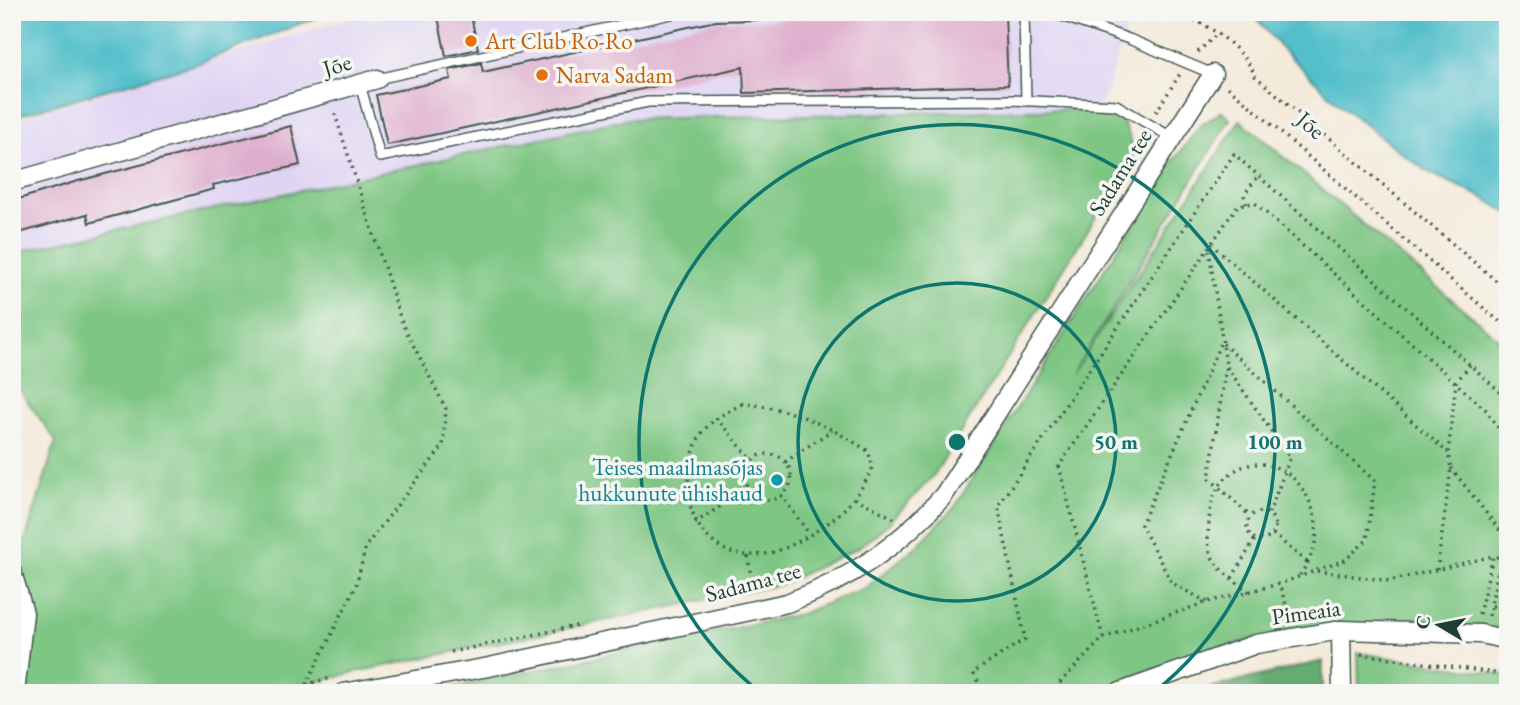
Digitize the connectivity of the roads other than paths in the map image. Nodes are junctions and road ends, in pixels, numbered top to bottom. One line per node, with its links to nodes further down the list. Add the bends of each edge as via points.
1 (680, 12): 5 (lane, Jõe)
2 (1024, 12): 6 (lane)
3 (1051, 12): 4 (lane)
4 (1213, 74): 7 (street, Sadama tee)
5 (368, 82): 6 (lane, via 380,157 648,102); 8 (street, Jõe)
6 (1026, 101): 7 (lane, via 1116,105)
7 (1171, 136): 12 (street, Sadama tee, via 944,495 880,557 787,603 489,667)
8 (12, 182)
9 (12, 572): 14 (street, via 24,613)
10 (1341, 630): 11 (street, Pimeaia, via 1481,634); 13 (street, Pimeaia, via 1256,644); 16 (street)
11 (1508, 640)
12 (343, 684)
13 (1156, 686): 15 (street, Pimeaia)
14 (15, 693)
15 (1118, 693)
16 (1342, 693)

